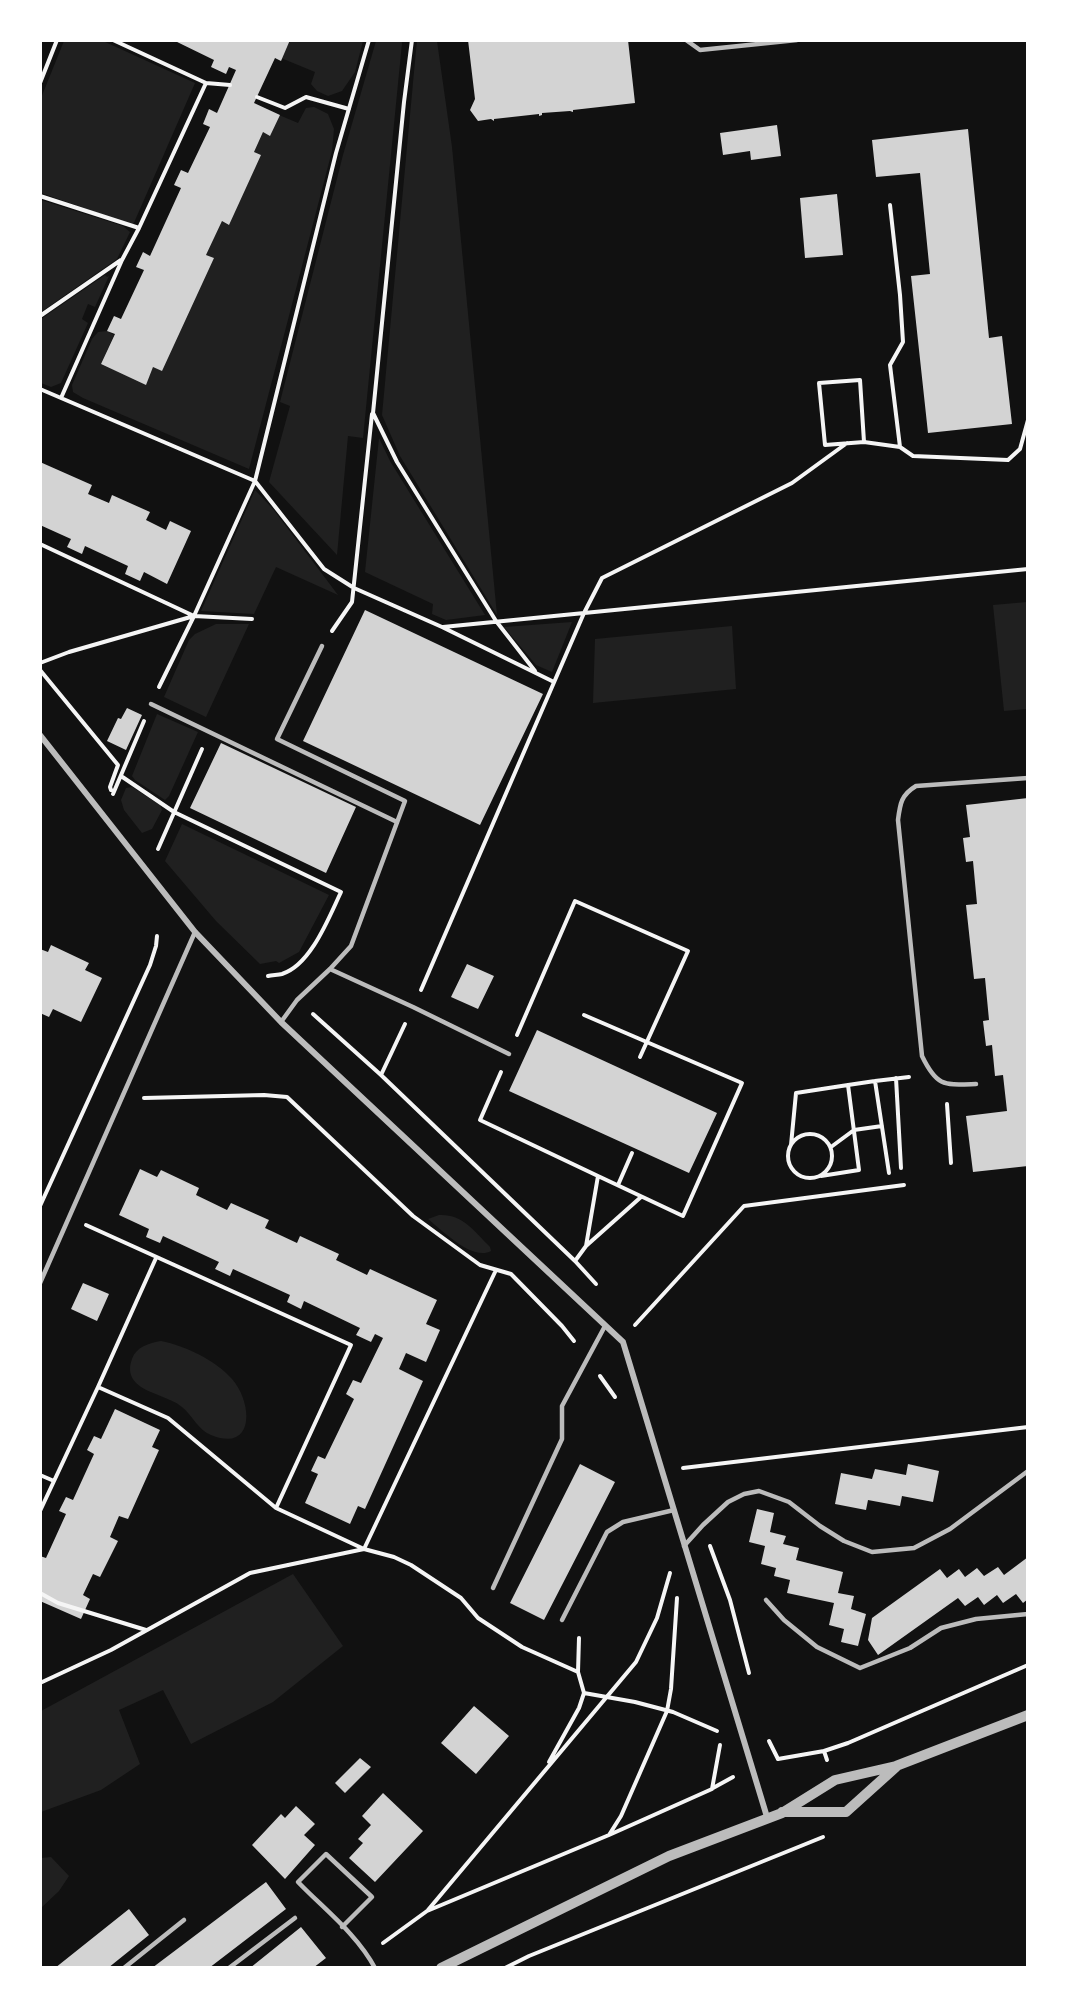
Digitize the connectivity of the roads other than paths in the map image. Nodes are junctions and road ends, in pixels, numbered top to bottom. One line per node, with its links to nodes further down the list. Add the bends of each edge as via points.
1 (686, 40): 2 (lane, via 700,50)
2 (798, 40)
3 (322, 646): 7 (lane, via 277,739 405,801)
4 (151, 704): 7 (lane)
5 (40, 735): 8 (street)
6 (1028, 778): 12 (lane, via 916,786 906,792 900,805 898,820 922,1056 940,1082)
7 (397, 822): 9 (lane, via 351,946)
8 (195, 932): 10 (street); 13 (lane)
9 (330, 969): 10 (lane, via 297,1000); 11 (lane)
10 (281, 1022): 14 (street)
11 (509, 1054)
12 (976, 1084)
13 (40, 1283)
14 (605, 1326): 16 (street, via 623,1342); 18 (lane, via 562,1406 562,1439)
15 (1028, 1471): 17 (lane, via 950,1529 914,1548 872,1552 836,1536 789,1502 759,1491 728,1502)
16 (674, 1510): 17 (street); 21 (lane, via 623,1522 607,1532)
17 (684, 1546): 25 (street)
18 (493, 1588)
19 (766, 1600): 20 (lane, via 817,1647 860,1668 910,1648 941,1628 976,1619)
20 (1028, 1614)
21 (562, 1620)
22 (1028, 1714): 23 (street)
23 (896, 1766): 24 (street, via 835,1780); 24 (street, via 846,1812)
24 (782, 1812): 25 (street)
25 (767, 1818): 32 (street, via 669,1856)
26 (295, 1918): 30 (lane)
27 (184, 1920): 29 (lane)
28 (342, 1927): 28 (lane, via 298,1882 326,1854 372,1897); 31 (lane, via 364,1948)
29 (124, 1968)
30 (229, 1968)
31 (375, 1968)
32 (441, 1968)

